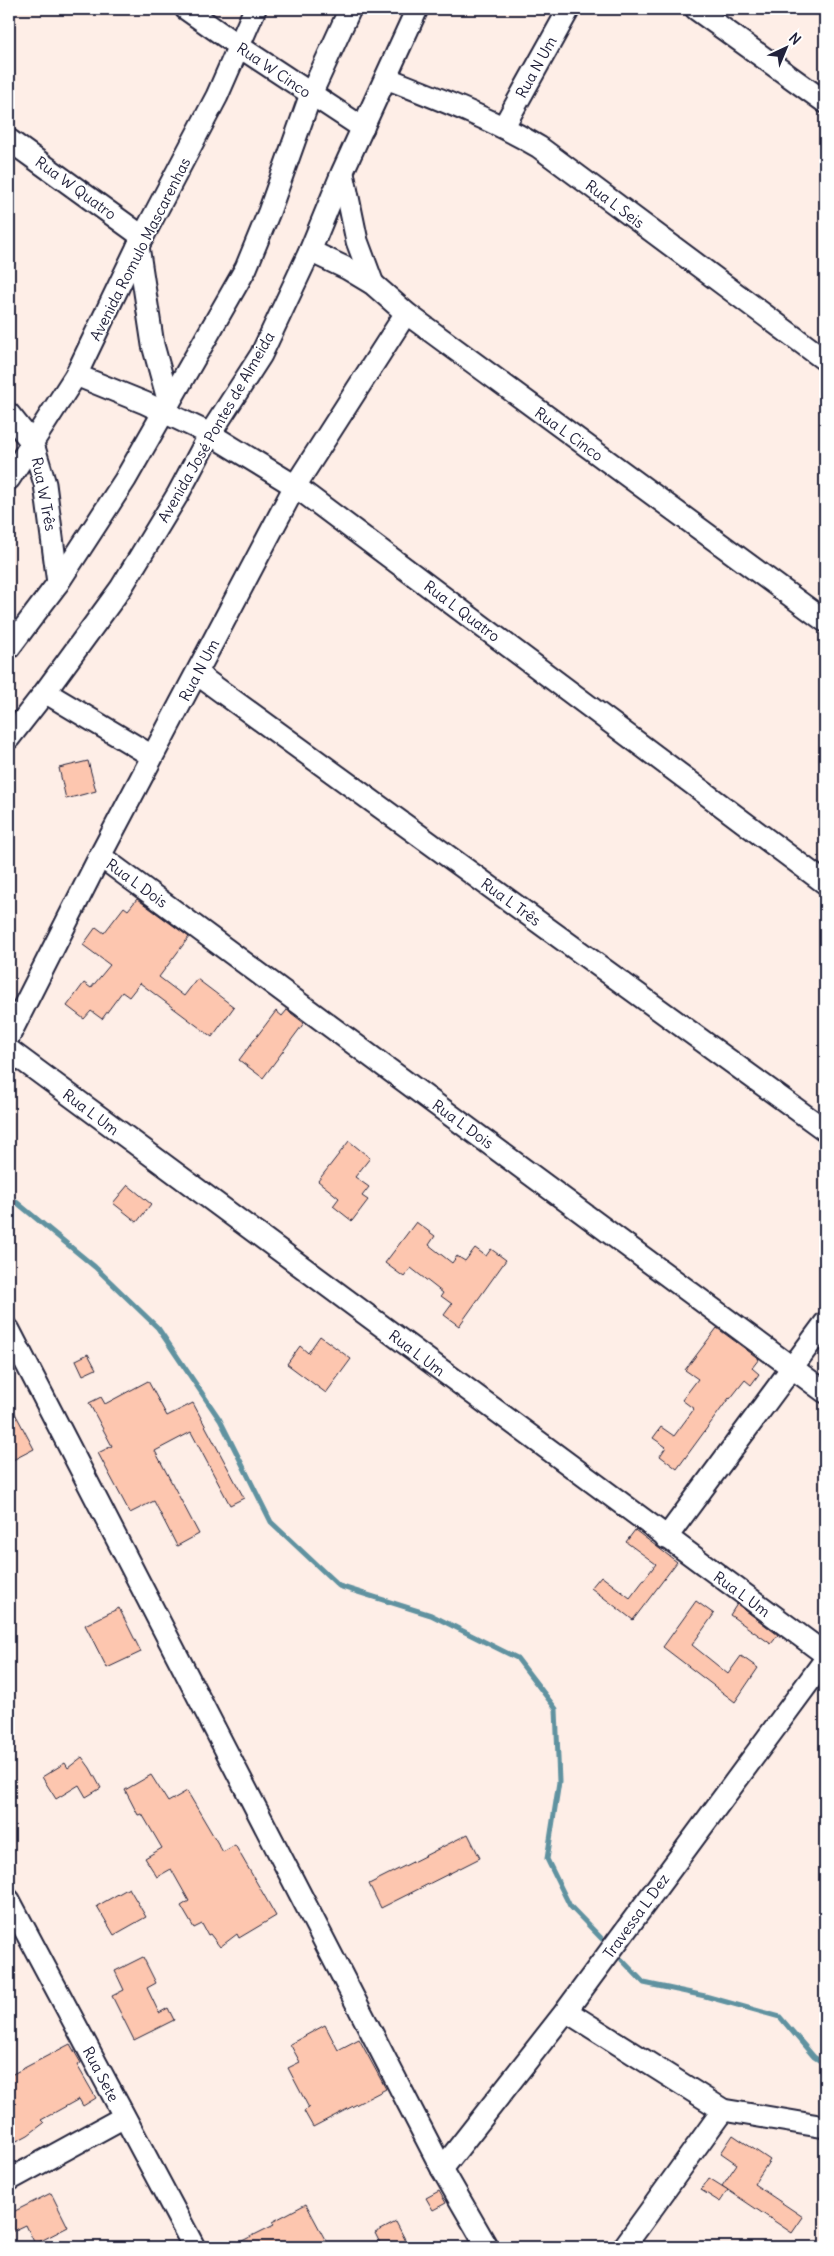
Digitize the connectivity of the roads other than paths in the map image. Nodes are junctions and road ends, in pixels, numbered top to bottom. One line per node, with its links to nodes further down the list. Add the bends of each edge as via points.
1 (186, 9): 7 (street, Rua W Cinco)
2 (255, 9): 7 (street, Avenida Romulo Mascarenhas)
3 (350, 9): 9 (street)
4 (417, 9): 8 (street, Avenida José Pontes de Almeida)
5 (569, 9): 11 (street, Rua N Um)
6 (696, 9): 10 (street)
7 (240, 48): 9 (street, Rua W Cinco); 15 (street, Avenida Romulo Mascarenhas, via 195,141)
8 (386, 78): 11 (street, Rua L Seis); 12 (street, Avenida José Pontes de Almeida)
9 (311, 94): 12 (street, Rua W Cinco); 21 (street, via 270,212 246,268)
10 (825, 102)
11 (504, 126): 19 (street, Rua L Seis, via 561,164)
12 (363, 128): 14 (street, Avenida José Pontes de Almeida)
13 (9, 140): 15 (street, Rua W Quatro)
14 (342, 173): 16 (street, Avenida José Pontes de Almeida); 17 (street, via 357,241)
15 (140, 241): 20 (street, Avenida Romulo Mascarenhas); 21 (street, via 152,345)
16 (310, 251): 17 (street, Rua L Cinco); 23 (street, Avenida José Pontes de Almeida, via 261,355)
17 (373, 284): 18 (street, Rua L Cinco)
18 (406, 313): 26 (street, Rua N Um); 28 (street, Rua L Cinco)
19 (825, 360)
20 (76, 375): 21 (street, Rua L Quatro); 24 (street, Avenida Romulo Mascarenhas)
21 (167, 408): 23 (street, Rua L Quatro); 27 (street)
22 (9, 414): 24 (street, Rua W Três)
23 (210, 434): 26 (street, Rua L Quatro); 31 (street, Avenida José Pontes de Almeida, via 126,580)
24 (33, 444): 25 (street, Avenida Romulo Mascarenhas); 27 (street, Rua W Três, via 45,484)
25 (9, 480)
26 (294, 486): 30 (street, Rua N Um); 35 (street, Rua L Quatro)
27 (58, 583): 29 (street)
28 (825, 621)
29 (9, 648)
30 (197, 674): 33 (street, Rua N Um); 38 (street, Rua L Três)
31 (45, 692): 32 (street, Avenida José Pontes de Almeida); 33 (street)
32 (9, 738)
33 (152, 756): 34 (street, Rua N Um)
34 (100, 856): 36 (street, Rua N Um); 41 (street, Rua L Dois)
35 (825, 883)
36 (9, 1036)
37 (9, 1050): 43 (street, Rua L Um)
38 (825, 1130)
39 (825, 1323): 41 (street)
40 (9, 1330): 51 (street)
41 (793, 1368): 42 (street, Rua L Dois); 43 (street)
42 (825, 1392)
43 (666, 1538): 44 (street, Rua L Um)
44 (825, 1654)
45 (825, 1660): 47 (street, Travessa L Dez)
46 (9, 1900): 49 (street, Rua Sete)
47 (566, 2010): 48 (street); 51 (street, Travessa L Dez)
48 (723, 2110): 50 (street); 55 (street)
49 (124, 2117): 52 (street); 53 (street, Rua Sete)
50 (825, 2128)
51 (442, 2169): 54 (street)
52 (9, 2180)
53 (194, 2247)
54 (487, 2247)
55 (624, 2247)

